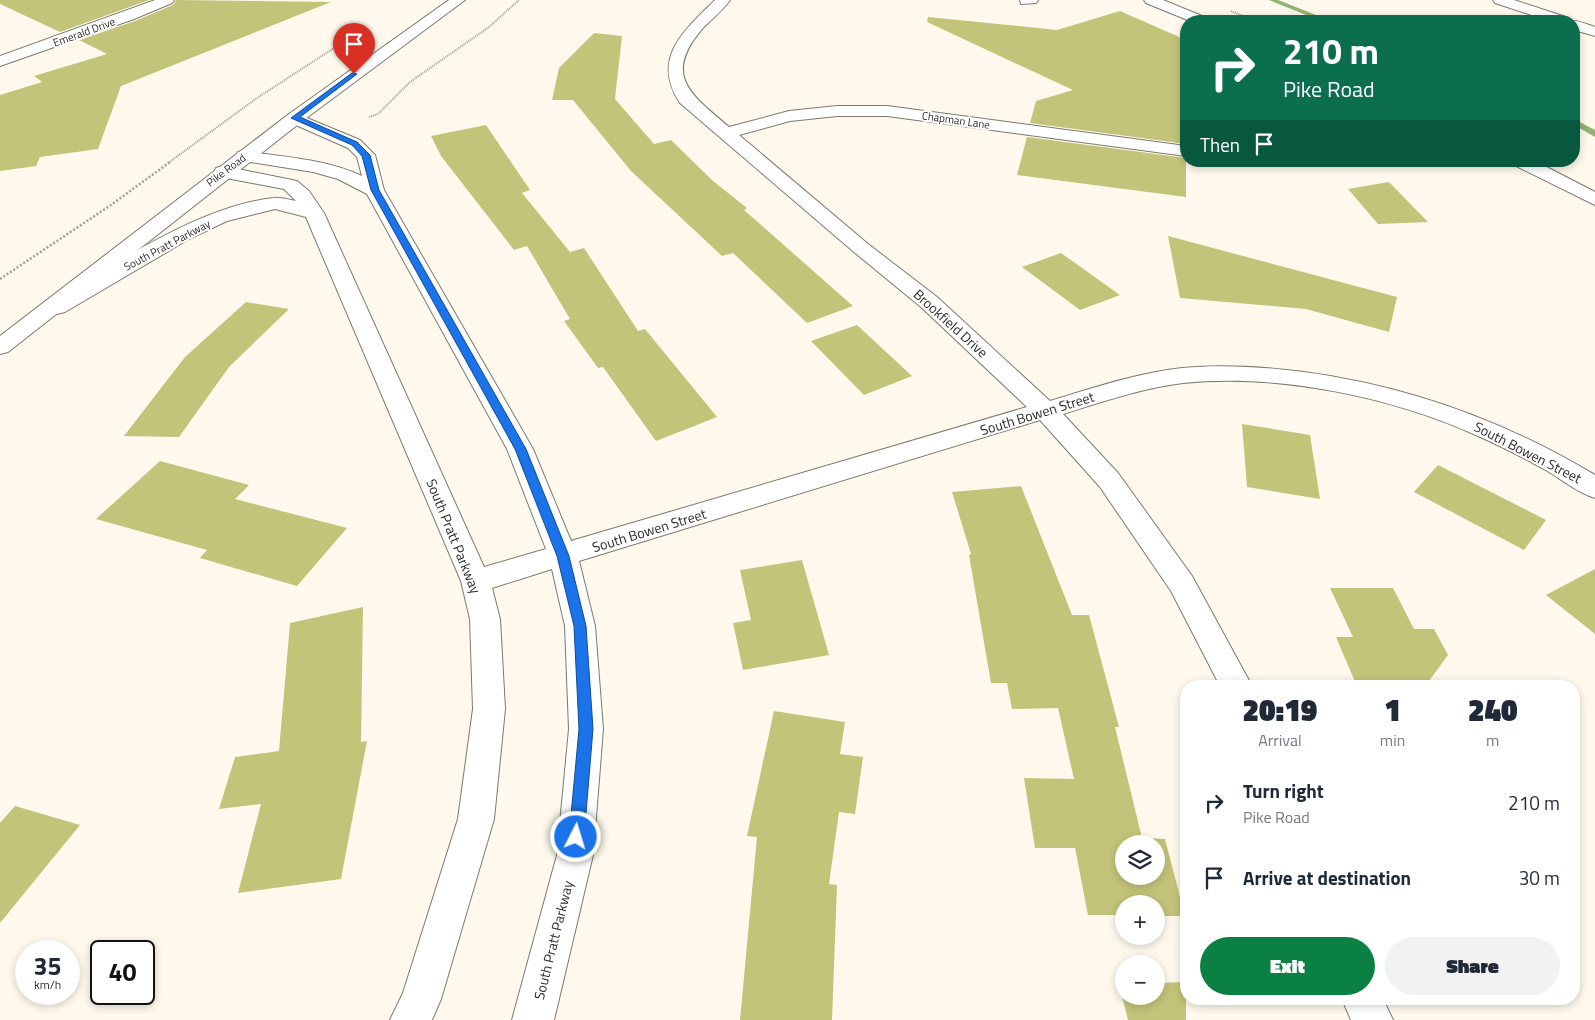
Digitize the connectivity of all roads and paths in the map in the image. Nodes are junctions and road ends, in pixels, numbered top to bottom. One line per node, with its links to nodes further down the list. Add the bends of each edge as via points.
1 (167, 0): 12 (street, Emerald Drive)
2 (458, 0): 13 (street, Pike Road)
3 (519, 0): 14 (path, via 489,27 410,82 378,114)
4 (723, 0): 15 (street, Brookfield Drive, via 677,54 675,75 686,99)
5 (1151, 0): 7 (street)
6 (1500, 0): 8 (street)
7 (1187, 15)
8 (1546, 15)
9 (1580, 26): 11 (street)
10 (357, 32): 23 (path, via 257,98 111,205)
11 (1595, 32)
12 (0, 61)
13 (295, 118): 17 (street, Pike Road); 20 (street, South Pratt Parkway, via 354,144 366,155)
14 (369, 118)
15 (726, 133): 16 (street, Chapman Lane, via 789,116 837,111 888,111); 26 (street, Brookfield Drive, via 929,302)
16 (1180, 150)
17 (244, 156): 19 (street, Pike Road); 20 (street, via 345,175)
18 (1532, 167): 21 (street)
19 (223, 172): 22 (street, South Pratt Parkway, via 290,185 302,195); 24 (street, Pike Road)
20 (375, 190): 28 (street, South Pratt Parkway, via 520,449)
21 (1595, 199)
22 (314, 213): 24 (street, South Pratt Parkway, via 275,203 220,217 182,235); 29 (street, South Pratt Parkway)
23 (0, 279)
24 (30, 322): 25 (street, Pike Road)
25 (0, 347)
26 (1046, 411): 27 (street, South Bowen Street, via 1168,378 1246,373 1330,382 1408,399 1489,429); 28 (street, South Bowen Street); 30 (street, Brookfield Drive, via 1109,480 1182,584)
27 (1595, 488)
28 (563, 556): 29 (street, South Bowen Street); 33 (street, South Pratt Parkway, via 580,626 586,729 575,855)
29 (476, 581): 32 (street, South Pratt Parkway, via 485,619 489,709 476,819 421,999)
30 (1233, 680)
31 (1365, 1005): 34 (street)
32 (411, 1020)
33 (533, 1020)
34 (1372, 1020)

